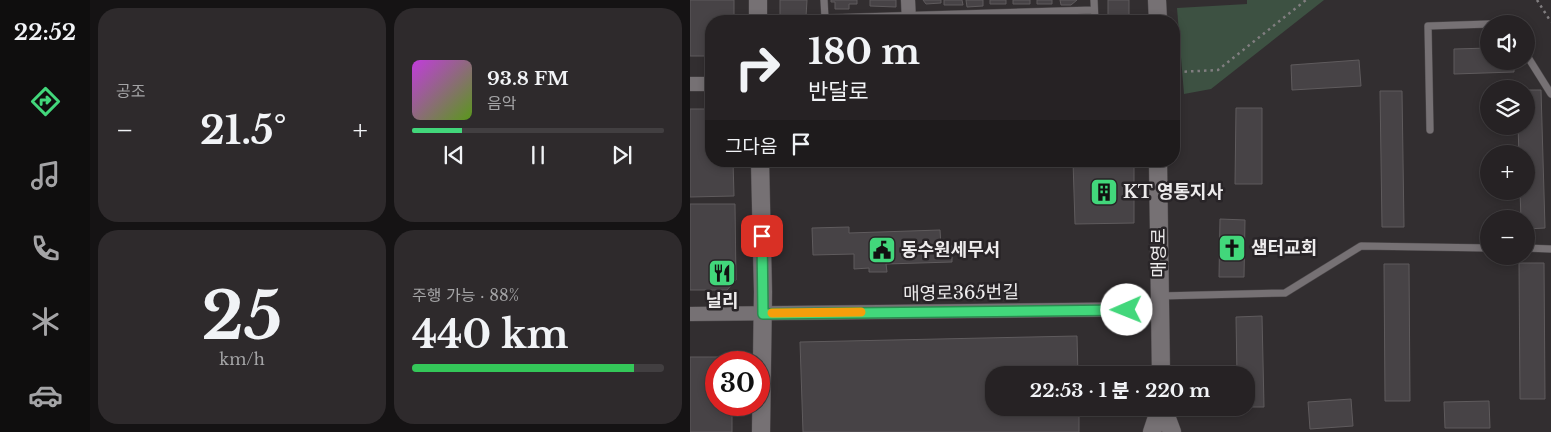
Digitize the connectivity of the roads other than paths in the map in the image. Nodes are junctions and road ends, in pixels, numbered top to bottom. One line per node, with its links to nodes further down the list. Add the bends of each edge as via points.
1 (758, 0): 7 (street)
2 (824, 0): 8 (lane)
3 (908, 0): 9 (street)
4 (1094, 0): 6 (lane)
5 (1157, 0): 12 (street)
6 (1094, 10): 10 (lane); 11 (lane)
7 (758, 15)
8 (825, 15)
9 (909, 15)
10 (978, 15)
11 (1094, 15)
12 (1158, 15)
13 (1480, 24): 18 (lane, via 1428,26)
14 (1535, 68): 17 (lane)
15 (690, 84): 16 (street)
16 (705, 84)
17 (1551, 94)
18 (1430, 130)
19 (760, 167): 26 (street)
20 (1158, 167): 24 (street, 매영로)
21 (1480, 248): 24 (lane, via 1361,246 1285,293)
22 (1535, 248): 23 (lane)
23 (1551, 249)
24 (1159, 303): 26 (street, 매영로365번길); 27 (street, 매영로)
25 (690, 314): 26 (street, 매영로365번길)
26 (763, 314): 31 (street)
27 (1161, 366)
28 (1158, 416): 32 (street)
29 (1161, 416): 33 (street)
30 (1165, 416): 34 (street)
31 (761, 432)
32 (1152, 432)
33 (1162, 432)
34 (1172, 432)

